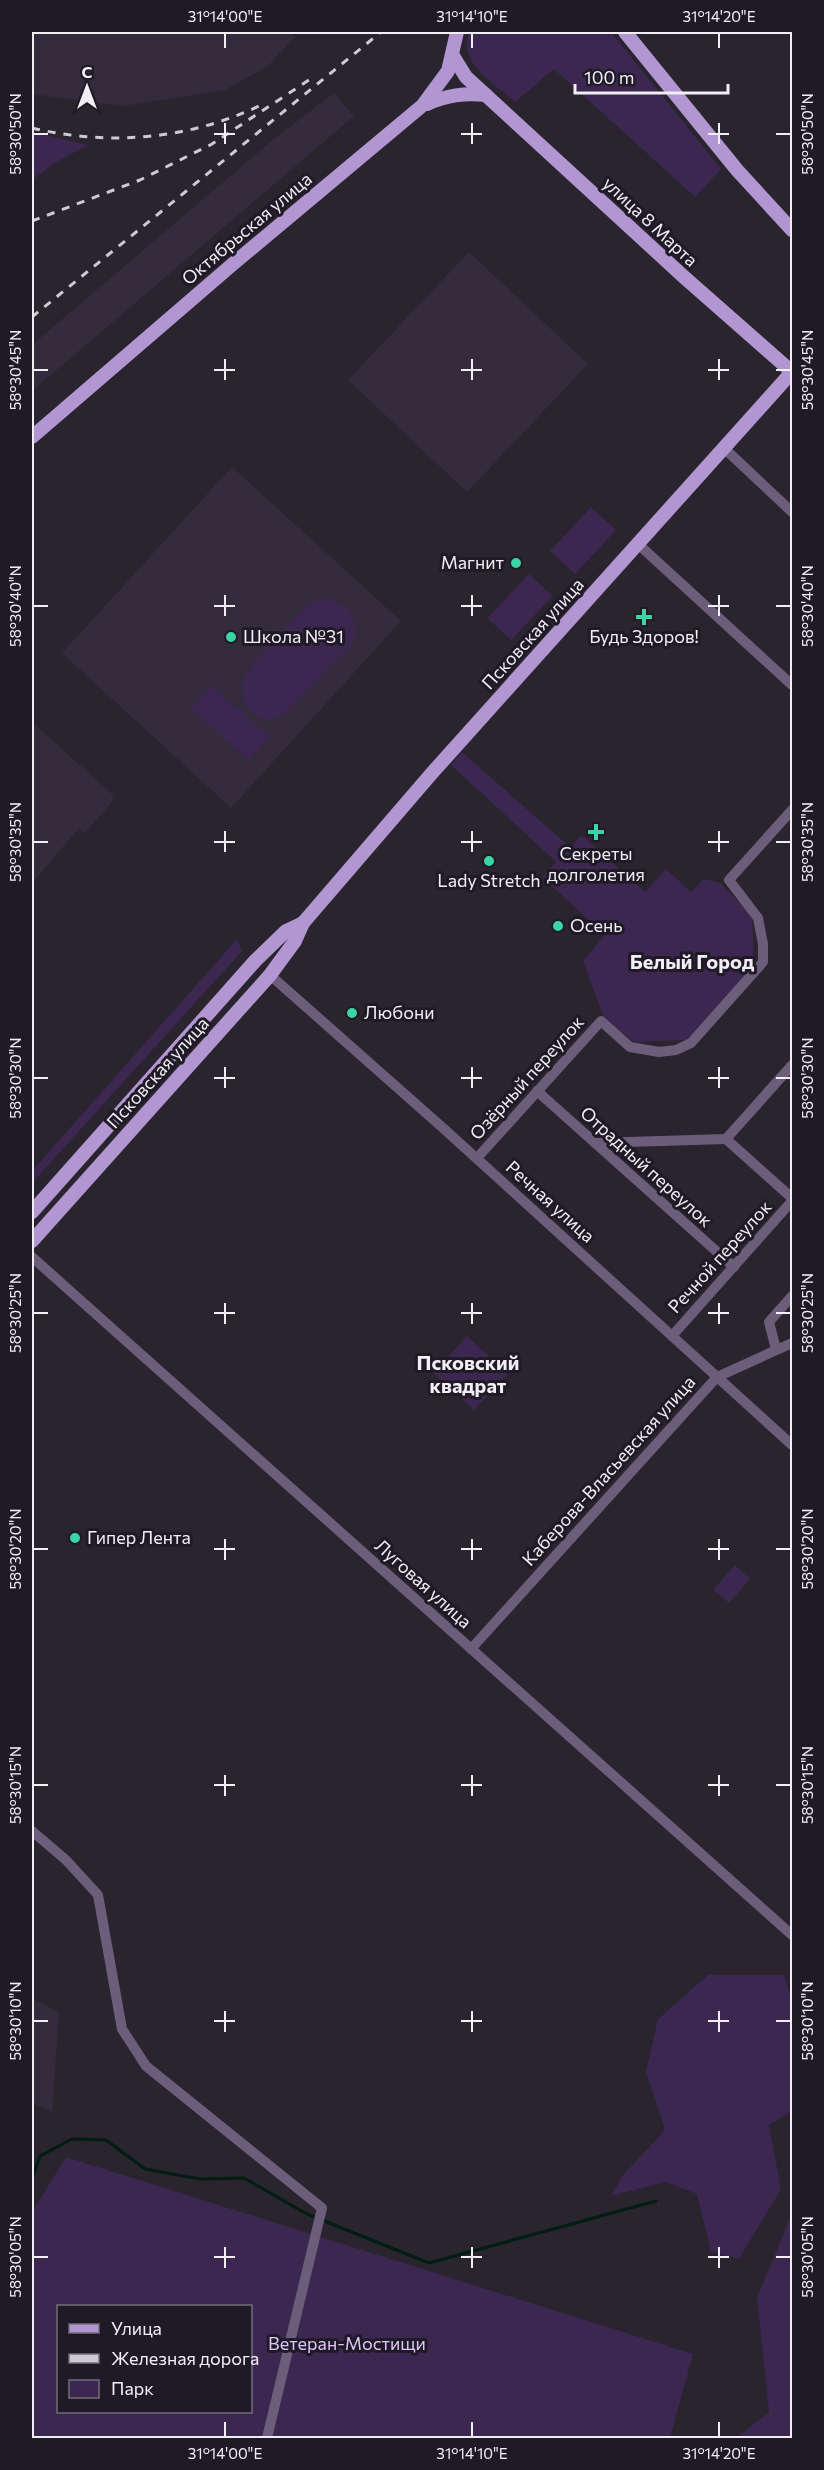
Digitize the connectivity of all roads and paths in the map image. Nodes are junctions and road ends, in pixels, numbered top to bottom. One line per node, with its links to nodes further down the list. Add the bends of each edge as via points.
1 (458, 32): 3 (main road, Октябрьская улица)
2 (625, 32): 6 (main road)
3 (453, 56): 4 (main road, улица 8 Марта, via 466,77); 5 (main road, Октябрьская улица, via 448,71)
4 (486, 95): 5 (main road, via 446,96); 7 (main road, улица 8 Марта)
5 (423, 105): 8 (main road, Октябрьская улица)
6 (792, 231)
7 (792, 372): 9 (main road, Псковская улица)
8 (32, 437)
9 (724, 448): 10 (street); 11 (main road, Псковская улица)
10 (792, 512)
11 (638, 544): 12 (street); 14 (main road, Псковская улица, via 432,772)
12 (792, 685)
13 (790, 818): 19 (street, Озёрный переулок, via 729,880 758,918 763,962 722,1010 691,1043 659,1052 630,1047 601,1021)
14 (303, 923): 15 (main road, Псковская улица); 16 (main road, Псковская улица, via 286,931 255,961)
15 (270, 975): 17 (main road, Псковская улица); 22 (street, Речная улица)
16 (189, 1035): 17 (main road, via 189,1048); 24 (main road, Псковская улица)
17 (204, 1050): 25 (main road, Псковская улица)
18 (792, 1065): 20 (street)
19 (537, 1092): 21 (street, Отрадный переулок); 22 (street, Озёрный переулок)
20 (726, 1139): 21 (street); 23 (street)
21 (595, 1143): 27 (street, Отрадный переулок)
22 (477, 1158): 29 (street, Речная улица)
23 (792, 1199): 27 (street, Речной переулок)
24 (32, 1212)
25 (32, 1241)
26 (32, 1257): 34 (street, Луговая улица)
27 (734, 1267): 29 (street, Речной переулок)
28 (792, 1296): 31 (street, via 769,1322)
29 (672, 1336): 32 (street, Речная улица)
30 (792, 1343): 31 (street, Каберова-Власьевская улица)
31 (776, 1350): 32 (street, Каберова-Власьевская улица)
32 (717, 1377): 33 (street, Речная улица); 34 (street, Каберова-Власьевская улица)
33 (792, 1445)
34 (471, 1649): 36 (street, Луговая улица)
35 (32, 1831): 37 (street, via 98,1895 122,2029 146,2066 322,2208)
36 (792, 1935)
37 (267, 2439)

